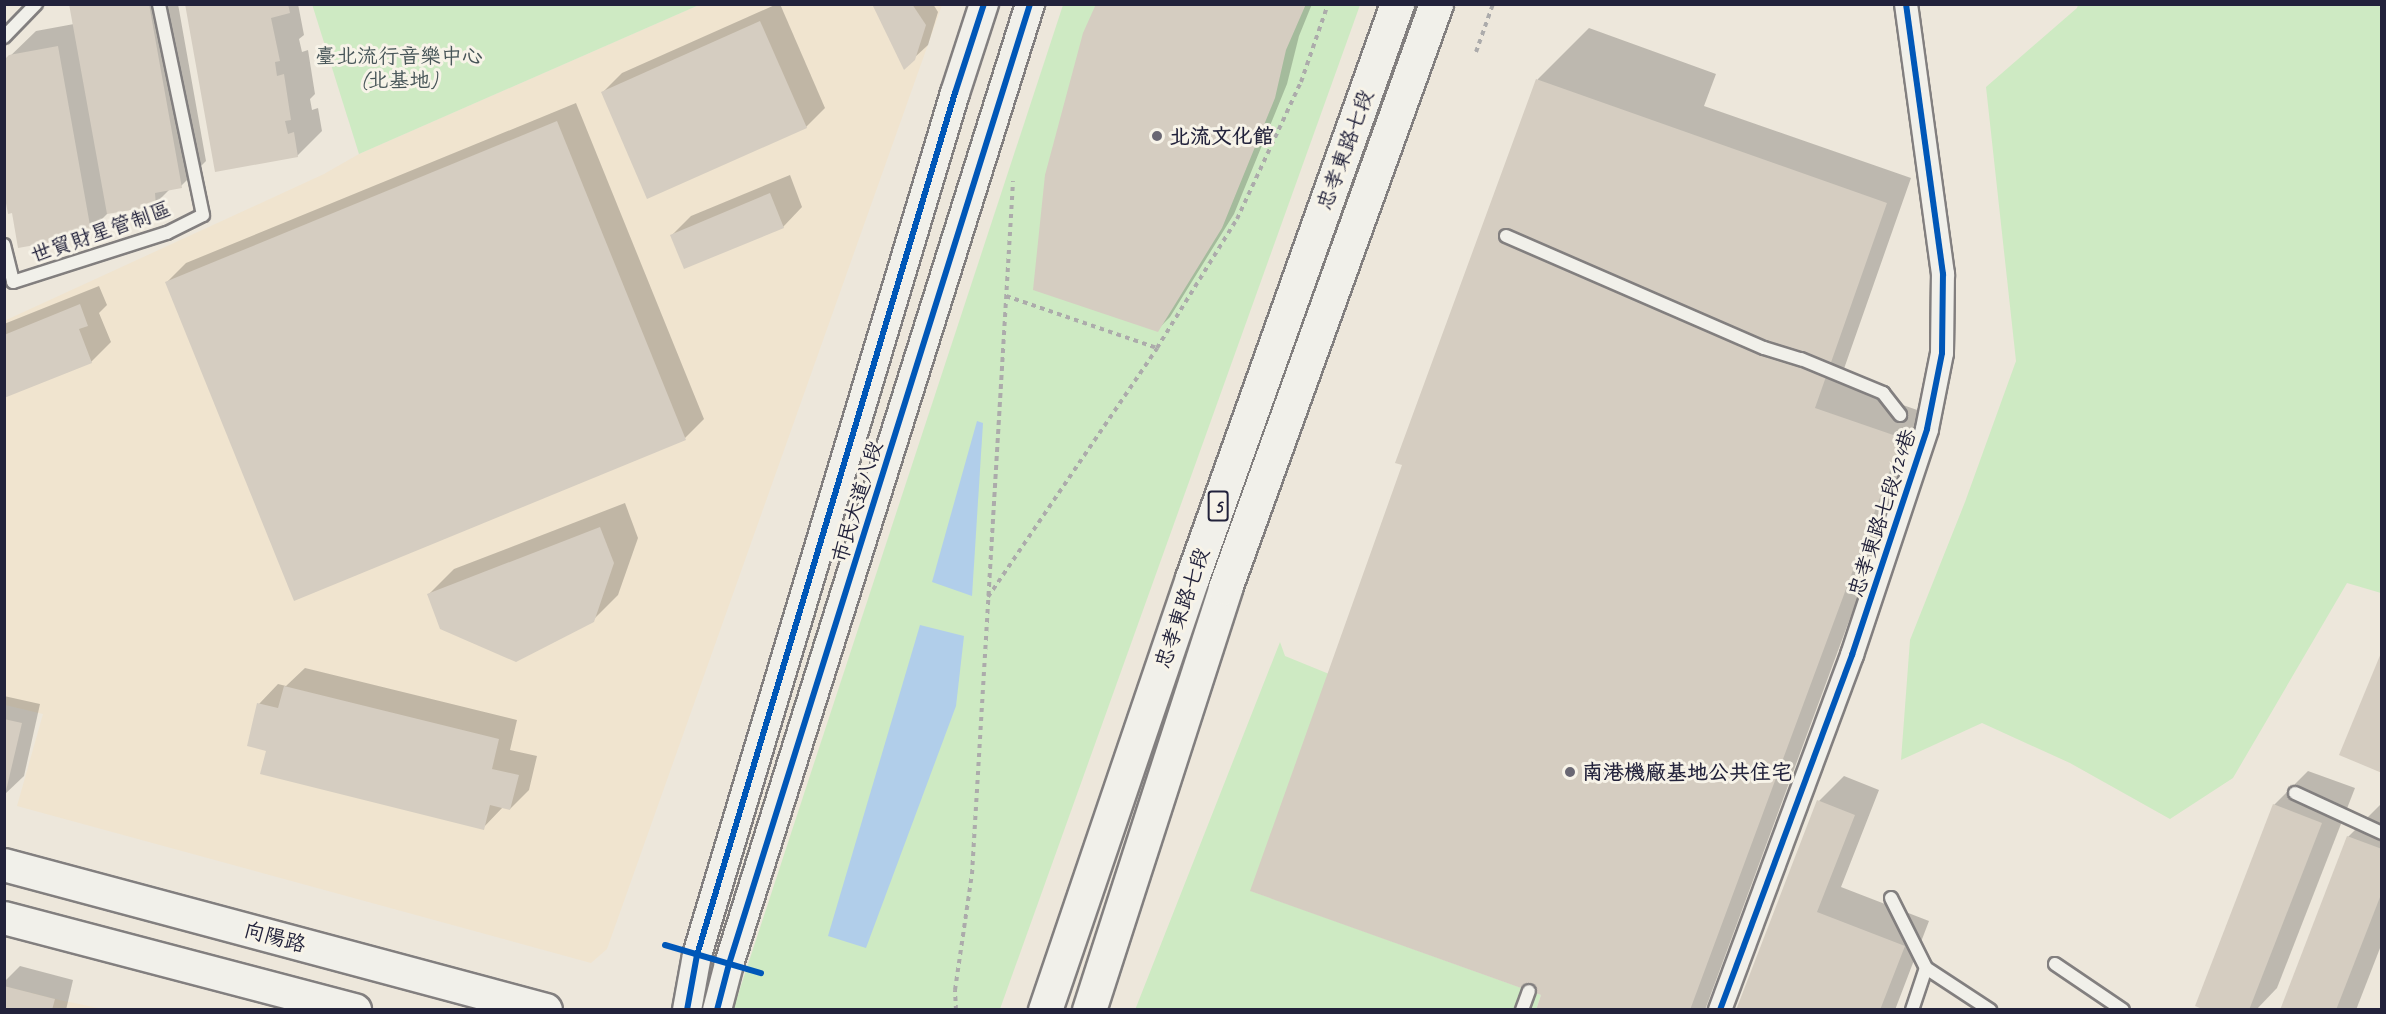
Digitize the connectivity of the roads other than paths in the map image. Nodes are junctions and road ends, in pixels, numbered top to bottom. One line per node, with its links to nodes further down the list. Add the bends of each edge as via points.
1 (36, 4): 8 (lane)
2 (159, 4): 10 (lane, 世貿財星管制區, via 203,215 167,233 13,282)
3 (984, 4): 22 (street, 市民大道八段, via 697,955)
4 (1030, 4): 23 (street, 市民大道八段)
5 (1397, 4): 24 (main road, 忠孝東路七段 / 5, via 1192,578)
6 (1436, 4): 25 (main road, 忠孝東路七段 / 5, via 1225,588)
7 (1906, 4): 27 (street, 忠孝東路七段124巷, bridge, via 1943,274 1942,353 1928,429 1852,655)
8 (4, 37)
9 (1506, 236): 11 (lane, via 1764,348 1883,393)
10 (4, 245)
11 (1900, 415)
12 (2295, 793): 13 (lane)
13 (2382, 833)
14 (4, 865): 21 (main road, 向陽路)
15 (1891, 898): 18 (lane)
16 (4, 918): 20 (main road)
17 (2055, 964): 30 (lane)
18 (1926, 968): 28 (lane); 29 (lane)
19 (1529, 991): 26 (lane)
20 (356, 1010)
21 (546, 1010)
22 (687, 1010)
23 (717, 1010)
24 (1045, 1010)
25 (1089, 1010)
26 (1522, 1010)
27 (1720, 1010)
28 (1912, 1010)
29 (1990, 1010)
30 (2123, 1010)

